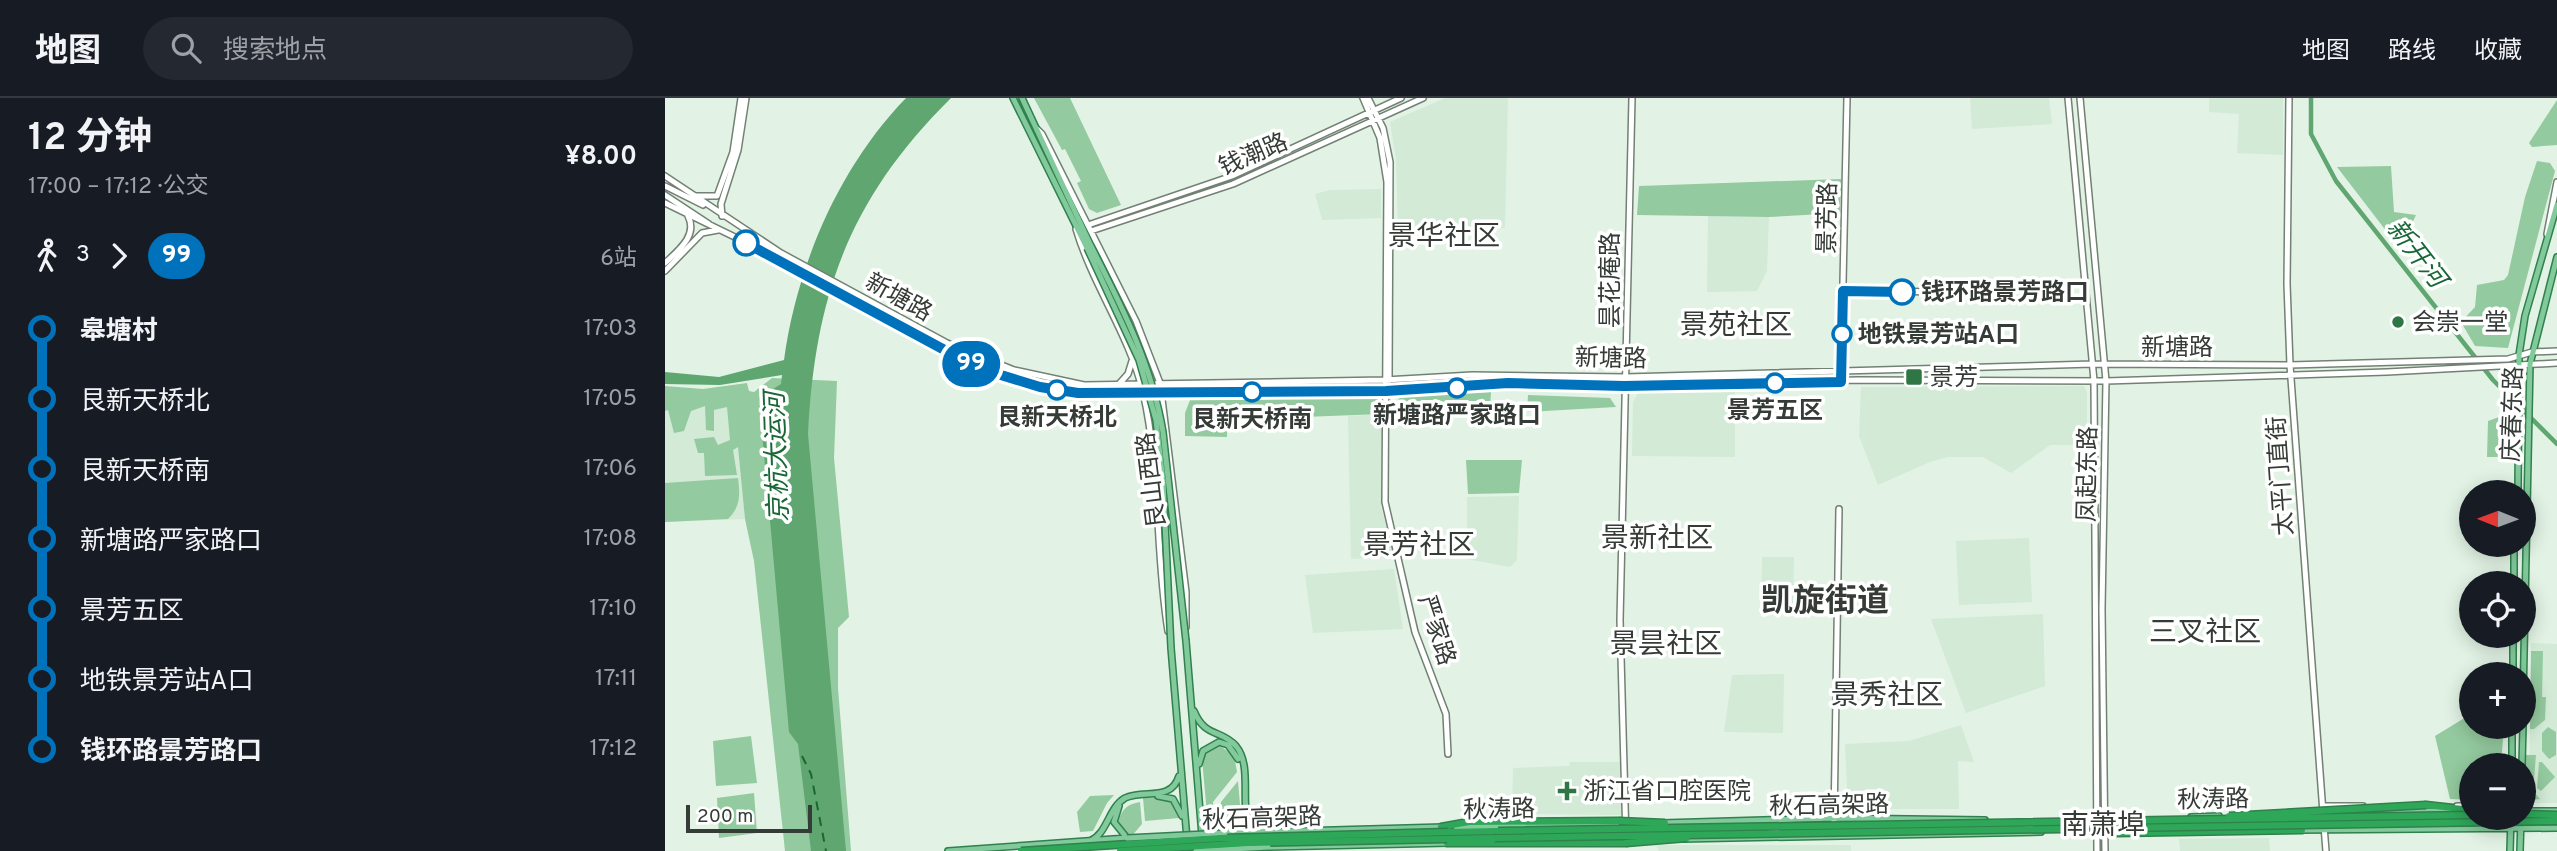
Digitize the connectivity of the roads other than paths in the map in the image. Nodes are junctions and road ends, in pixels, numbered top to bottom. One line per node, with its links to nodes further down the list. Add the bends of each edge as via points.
1 (743, 98): 18 (main road, via 733,152 717,196); 24 (main road, via 738,150 721,204)
2 (1013, 98): 25 (main road, 艮山西路)
3 (1022, 98): 14 (main road, 艮山西路)
4 (1365, 98): 12 (main road, 严家路)
5 (1401, 98): 12 (main road, 钱潮路)
6 (1423, 98): 13 (main road, 钱潮路)
7 (1632, 98): 50 (main road, 昙花庵路)
8 (1847, 98): 36 (main road, 景芳路)
9 (2068, 98): 44 (main road, 凤起东路)
10 (2080, 98): 45 (main road, 凤起东路)
11 (2289, 98): 46 (main road, 太平门直街)
12 (1371, 111): 13 (main road, 严家路); 27 (main road, 钱潮路, via 1226,179)
13 (1375, 118): 27 (main road, 钱潮路, via 1233,184); 51 (main road, 严家路, via 1386,138 1392,180)
14 (1037, 129): 27 (main road, 艮山西路); 30 (main road, 艮山西路)
15 (665, 176): 18 (main road, 新塘路)
16 (2557, 182): 29 (main road, 庆春东路)
17 (665, 186): 22 (main road, 新塘路)
18 (692, 194): 22 (main road, 新塘路)
19 (665, 195): 26 (main road, 新塘路)
20 (665, 203): 23 (main road, 新塘路)
21 (2557, 205): 29 (main road)
22 (706, 206): 24 (main road, 新塘路)
23 (688, 216): 26 (main road, 新塘路); 33 (main road, via 691,234)
24 (722, 216): 31 (main road, 新塘路)
25 (1074, 223): 30 (main road, 艮山西路); 41 (main road, 艮山西路, via 1083,254)
26 (710, 225): 28 (main road, 新塘路)
27 (1090, 228): 55 (main road, 艮山西路, via 1136,321)
28 (720, 230): 31 (main road, 新塘路); 34 (main road, via 702,233)
29 (2546, 242): 40 (main road, 庆春东路)
30 (1089, 247): 64 (main road, 艮山西路, bridge, via 1135,336 1159,410); 65 (main road, 艮山西路, bridge, via 1139,360 1156,420)
31 (779, 256): 35 (main road, 新塘路)
32 (2557, 257): 39 (main road, 庆春东路)
33 (665, 263)
34 (665, 271)
35 (840, 288): 56 (main road, 新塘路, via 981,359 1084,385); 60 (main road, 新塘路, via 948,353 996,374 1078,393)
36 (1843, 291): 37 (main road); 48 (main road, 景芳路)
37 (1964, 292)
38 (2557, 351): 39 (main road, 新塘路)
39 (2532, 352): 40 (main road, 新塘路); 42 (main road, 庆春东路)
40 (2518, 355): 46 (main road, 新塘路); 47 (main road, 庆春东路)
41 (1132, 358): 56 (main road, via 1128,374); 57 (main road, 艮山西路)
42 (2530, 363): 43 (main road, 新塘路); 47 (main road, 新塘路); 66 (main road, 庆春东路)
43 (2557, 363)
44 (2093, 364): 45 (main road, 新塘路); 48 (main road, 新塘路); 52 (main road, 凤起东路)
45 (2105, 365): 46 (main road, 新塘路); 53 (main road, 凤起东路)
46 (2290, 365): 49 (main road, 太平门直街)
47 (2520, 366): 49 (main road, 新塘路); 62 (main road, 庆春东路)
48 (1841, 373): 50 (main road, 新塘路); 54 (main road, 景芳路)
49 (2291, 375): 53 (main road, 新塘路); 71 (main road, 太平门直街)
50 (1626, 377): 51 (main road, 新塘路, via 1510,374); 58 (main road, 昙花庵路)
51 (1387, 380): 55 (main road, 新塘路); 59 (main road, 严家路)
52 (2094, 381): 53 (main road, 新塘路); 54 (main road, 新塘路); 78 (main road, 凤起东路)
53 (2106, 381): 79 (main road, 凤起东路)
54 (1841, 382): 58 (main road, 新塘路)
55 (1160, 383): 57 (main road, 新塘路); 61 (main road, 艮山西路)
56 (1119, 384): 57 (main road, 新塘路)
57 (1140, 384): 60 (main road, 艮山西路)
58 (1624, 386): 59 (main road, 新塘路, via 1508,383); 82 (main road, 昙花庵路, via 1620,620)
59 (1386, 391): 61 (main road, 新塘路); 69 (main road, 严家路, via 1385,502 1415,632 1446,714)
60 (1143, 394): 61 (main road, 新塘路); 65 (main road, 艮山西路, bridge, via 1157,473)
61 (1163, 394): 64 (main road, 艮山西路, bridge, via 1186,592)
62 (2518, 480)
63 (1839, 509): 77 (main road)
64 (1186, 641): 67 (main road, 艮山西路)
65 (1171, 648): 68 (main road, 艮山西路)
66 (2524, 662)
67 (1192, 707): 70 (main road, 艮山西路); 96 (main road, via 1203,728 1236,746 1243,760 1247,818)
68 (1179, 742): 85 (main road, 艮山西路); 102 (main road, via 1176,785 1165,792 1124,799 1111,811 1096,839)
69 (1448, 754)
70 (1197, 776): 97 (main road, via 1201,755 1213,743 1228,745 1237,755 1242,819); 112 (main road, 艮山西路, bridge)
71 (2323, 809): 73 (main road, 秋涛路); 79 (main road, 秋涛路); 92 (main road, 太平门直街)
72 (2459, 809): 80 (highway, bridge, via 2426,805)
73 (2459, 811)
74 (2459, 811): 80 (highway, 秋石高架路, bridge)
75 (2557, 813): 76 (highway, bridge)
76 (2536, 814)
77 (1834, 818): 78 (main road, 秋涛路); 82 (main road, 秋涛路); 100 (main road)
78 (2097, 819): 79 (main road, 秋涛路); 95 (main road, 凤起东路)
79 (2105, 819): 90 (main road, 凤起东路)
80 (2176, 820): 83 (highway, 秋石高架路, bridge)
81 (2557, 821): 89 (highway, 秋石高架路, bridge)
82 (1626, 823): 84 (main road, 秋涛路); 101 (main road, 昙花庵路)
83 (1684, 826): 84 (highway, bridge, via 1644,820 1469,822); 108 (highway, 秋石高架路, bridge, via 1221,838)
84 (1441, 827): 96 (main road, 秋涛路, bridge)
85 (1186, 828): 99 (main road, via 1173,799 1131,799 1118,807 1114,817 1115,828); 110 (main road, 艮山西路, bridge)
86 (2536, 828): 87 (main road, 秋涛路)
87 (2557, 828)
88 (2459, 829): 92 (main road, 秋涛路)
89 (2028, 830): 91 (highway, bridge, via 2115,834); 98 (highway, 秋石高架路, bridge)
90 (2106, 830): 91 (main road, 秋涛路); 95 (main road, 秋涛路); 116 (main road, 凤起东路)
91 (2302, 830): 92 (main road, 秋涛路)
92 (2324, 830): 117 (main road, 太平门直街)
93 (2511, 830): 118 (main road)
94 (2521, 830): 119 (main road)
95 (2096, 831): 100 (main road, 秋涛路); 115 (main road, 凤起东路)
96 (1270, 832): 97 (main road, 秋涛路, bridge)
97 (1226, 833): 99 (main road, 秋涛路, bridge)
98 (1709, 835): 104 (highway, bridge, via 1637,843); 109 (highway, 秋石高架路, bridge, via 1248,843)
99 (1126, 838): 102 (main road, 秋涛路, bridge)
100 (1833, 838): 101 (main road, 秋涛路)
101 (1626, 840): 104 (main road, 秋涛路)
102 (1087, 843): 106 (main road, 秋涛路, bridge)
103 (1268, 847): 104 (main road, 秋涛路, bridge, via 1382,843); 105 (main road, 秋涛路, bridge); 114 (main road, bridge)
104 (1447, 847)
105 (1235, 849): 111 (main road, 秋涛路, bridge); 113 (main road, bridge)
106 (953, 850): 107 (main road, 秋涛路)
107 (948, 851)
108 (1021, 851)
109 (1120, 851)
110 (1188, 851)
111 (1196, 851)
112 (1203, 851)
113 (1243, 851)
114 (1257, 851)
115 (2097, 851)
116 (2105, 851)
117 (2326, 851)
118 (2510, 851)
119 (2520, 851)

